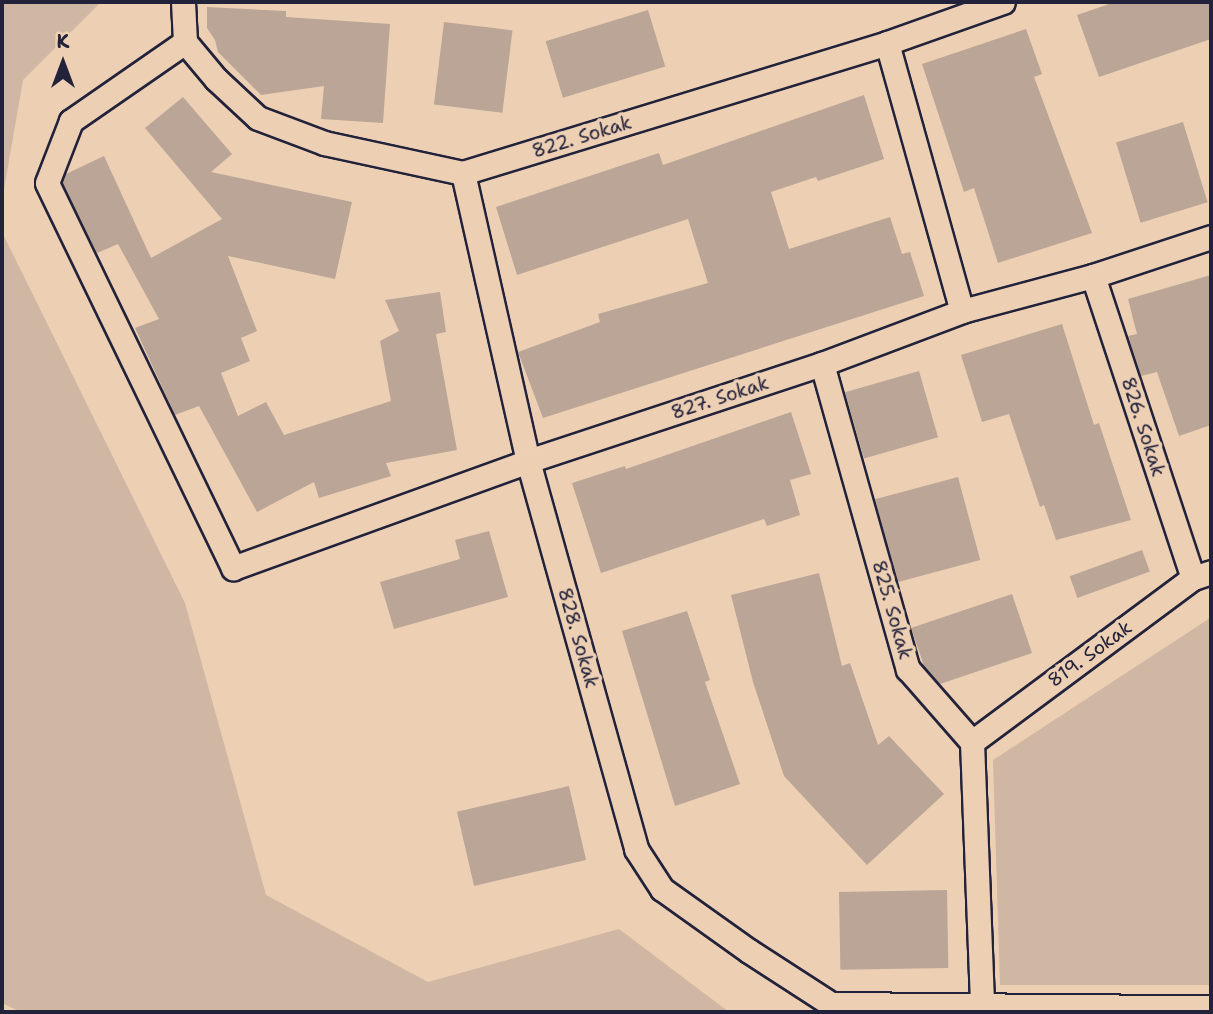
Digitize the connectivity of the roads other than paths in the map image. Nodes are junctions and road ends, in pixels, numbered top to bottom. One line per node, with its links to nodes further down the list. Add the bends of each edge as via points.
1 (183, 2): 3 (street)
2 (1003, 2): 4 (street, 822. Sokak)
3 (186, 43): 5 (street, 822. Sokak, via 258,118 324,143); 10 (street, 827. Sokak, via 71,121 47,183 233,568)
4 (887, 43): 5 (street, 822. Sokak); 8 (street)
5 (463, 173): 10 (street, 828. Sokak)
6 (1211, 237): 7 (street, 827. Sokak)
7 (1093, 276): 8 (street, 827. Sokak); 11 (street, 826. Sokak)
8 (962, 310): 9 (street, 827. Sokak)
9 (822, 364): 10 (street, 827. Sokak); 12 (street, 825. Sokak, via 908,669)
10 (528, 461): 15 (street, 828. Sokak, via 636,849 662,889)
11 (1202, 575): 12 (street, 819. Sokak)
12 (972, 742): 13 (street)
13 (982, 1007): 14 (street); 15 (street)
14 (1211, 1007)
15 (831, 1008)

